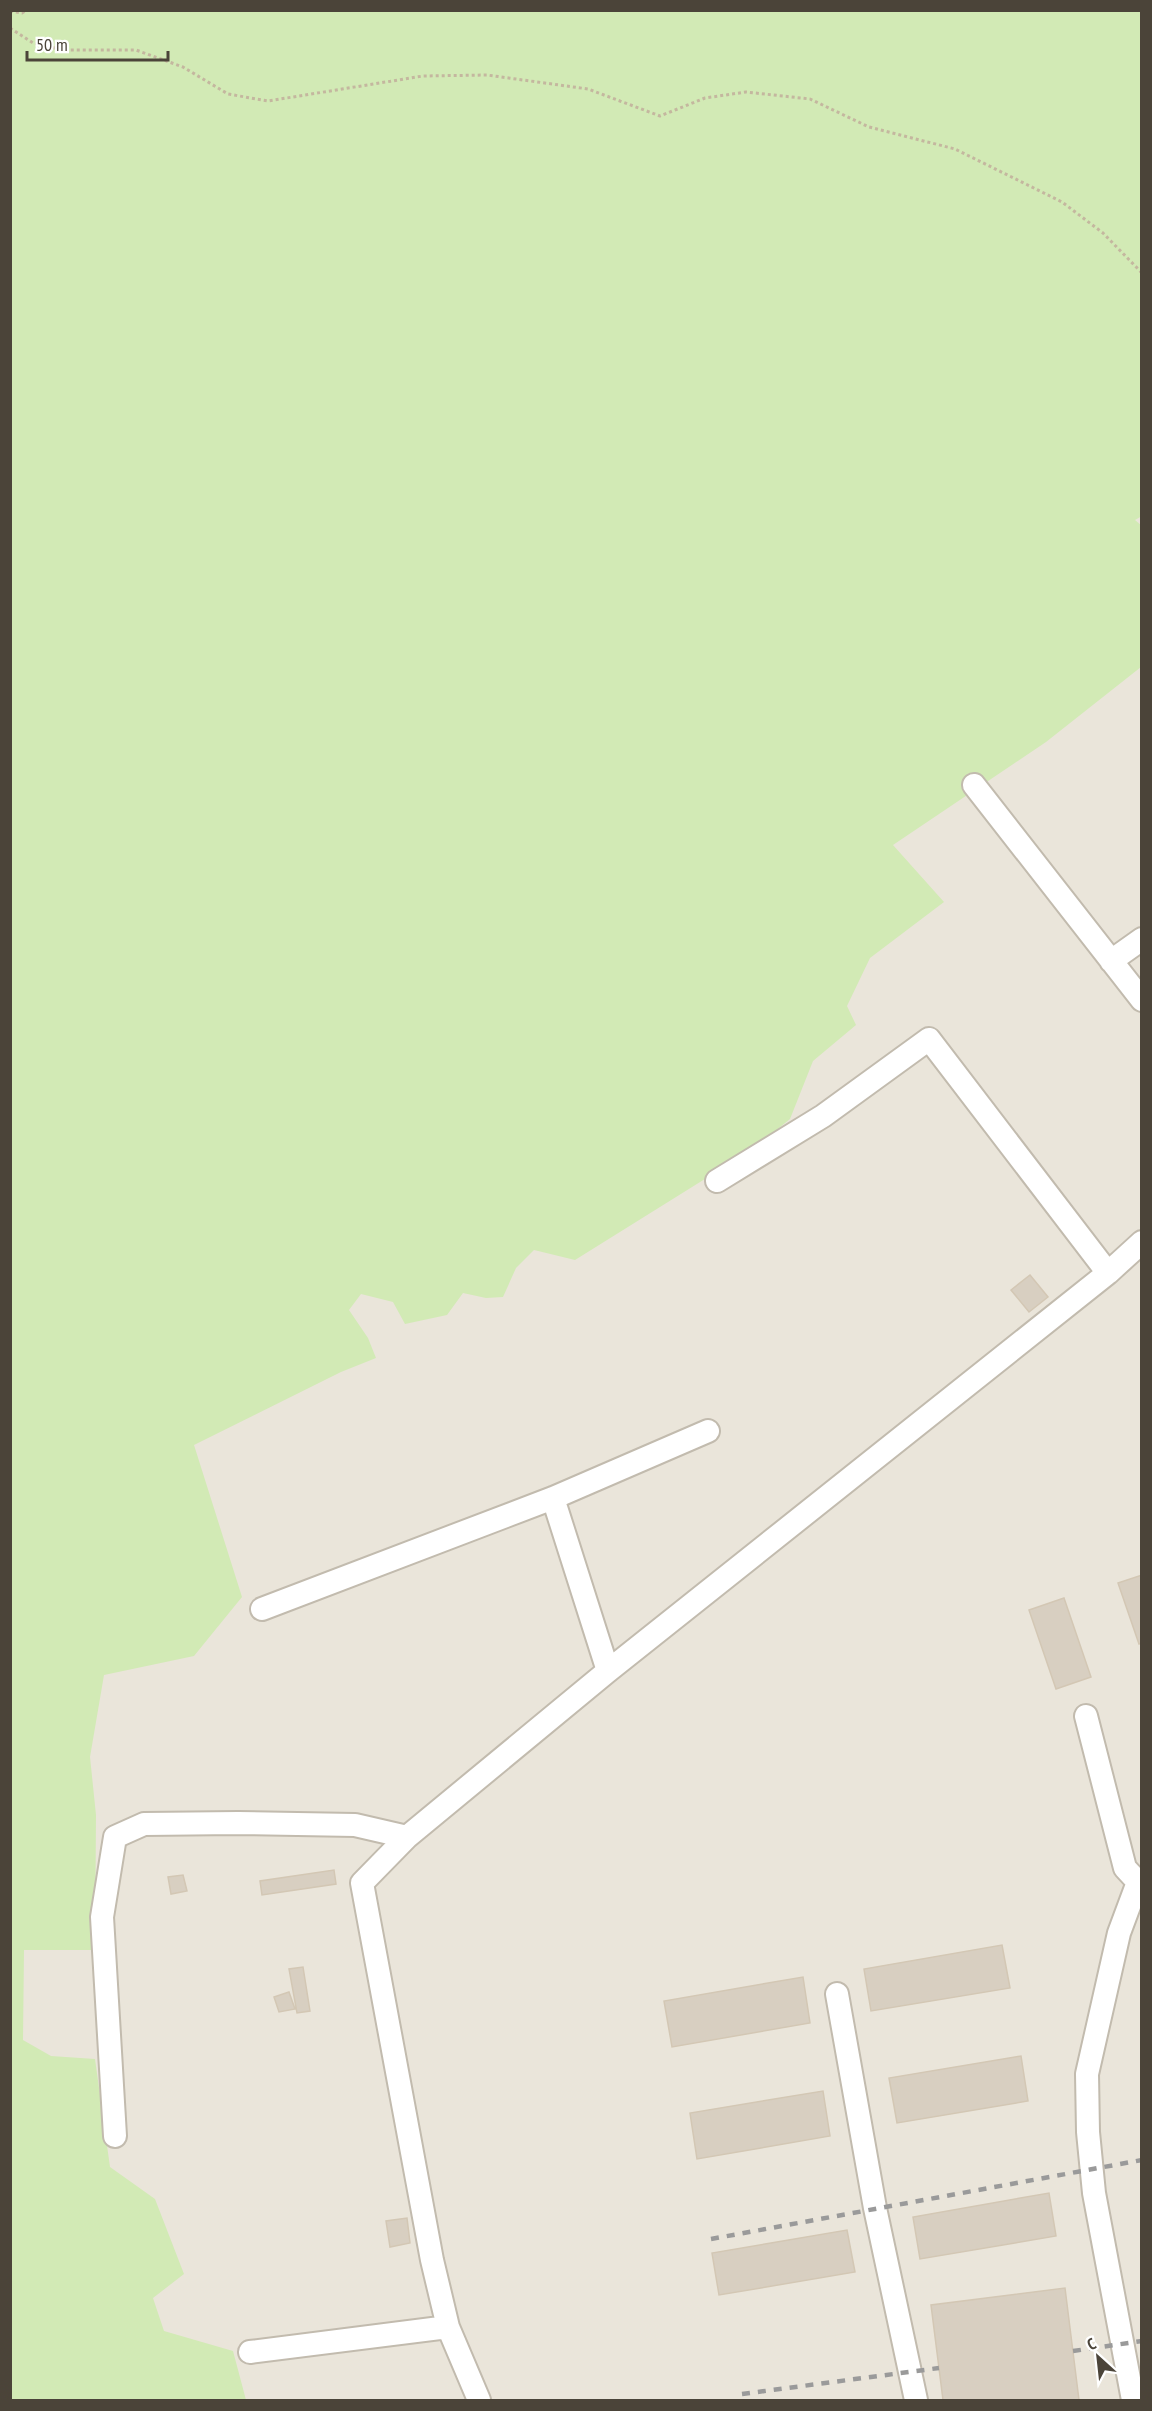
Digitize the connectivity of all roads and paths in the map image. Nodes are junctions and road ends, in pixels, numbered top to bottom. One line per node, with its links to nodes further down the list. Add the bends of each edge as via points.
1 (27, 10): 2 (path)
2 (10, 11)
3 (10, 28): 4 (path, via 33,43 64,50 136,50 183,67 228,94 268,101 423,76 487,75 588,89 660,116 705,98 746,92 810,99 869,127 955,149 1062,202 1103,232)
4 (1142, 273)
5 (974, 785): 7 (street)
6 (1142, 939): 7 (street)
7 (1111, 961): 8 (street)
8 (1142, 1000)
9 (717, 1181): 11 (street, via 823,1116 929,1038)
10 (1142, 1242): 11 (street)
11 (1108, 1273): 15 (street)
12 (708, 1431): 13 (street)
13 (553, 1498): 14 (street); 15 (street)
14 (262, 1610)
15 (608, 1671): 17 (street)
16 (1086, 1716): 18 (street, via 1125,1868)
17 (407, 1837): 20 (street, via 355,1825 238,1822 144,1824 115,1837 102,1917); 21 (street, via 363,1883 423,2219)
18 (1140, 1880): 25 (street, via 1119,1933 1087,2074 1094,2193)
19 (837, 1994): 24 (street, via 875,2208)
20 (115, 2136)
21 (448, 2326): 22 (street); 23 (street)
22 (250, 2352)
23 (479, 2400)
24 (916, 2400)
25 (1133, 2400)

